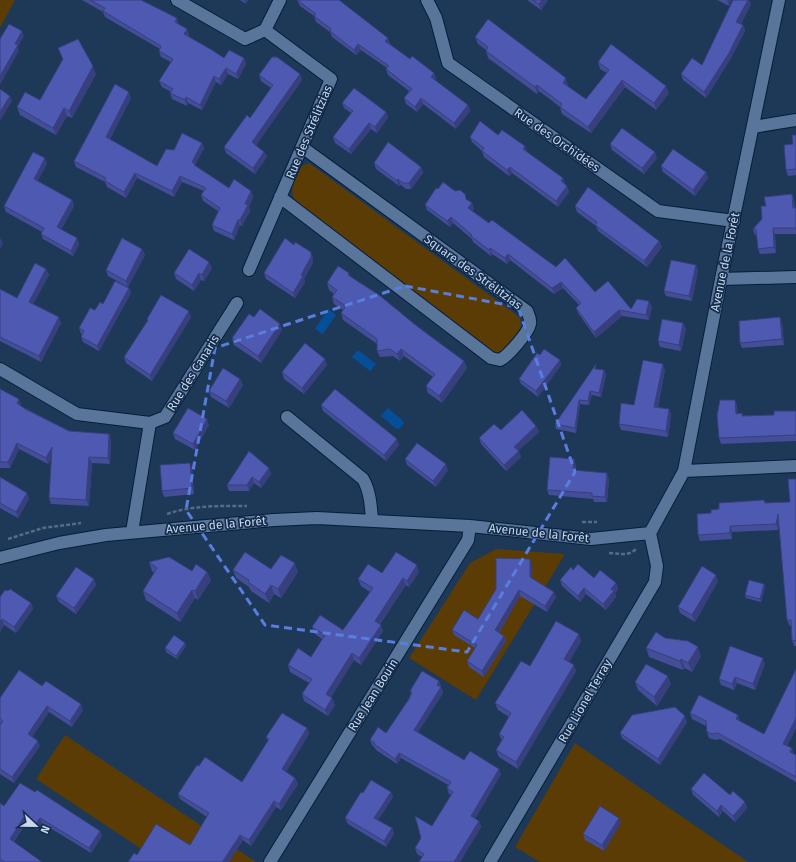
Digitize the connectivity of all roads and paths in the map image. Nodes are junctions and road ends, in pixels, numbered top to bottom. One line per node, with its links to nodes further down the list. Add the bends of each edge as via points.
1 (177, 0): 5 (street, via 245,39)
2 (280, 0): 5 (street)
3 (427, 0): 10 (street, Rue des Orchidées, via 436,18 448,63 658,211)
4 (779, 0): 7 (street, Avenue de la Forêt)
5 (265, 30): 8 (street, Rue des Strélitzias, via 331,79)
6 (796, 120): 7 (street)
7 (753, 127): 10 (street, Avenue de la Forêt)
8 (302, 147): 9 (street, Rue des Strélitzias); 9 (street, Square des Strélitzias, via 527,312 530,326 507,357 500,360 491,358)
9 (280, 197): 11 (street, Rue des Strélitzias)
10 (734, 221): 13 (street, Avenue de la Forêt)
11 (249, 270)
12 (796, 277): 13 (street)
13 (721, 279): 19 (street, Avenue de la Forêt)
14 (237, 303): 17 (street, Rue des Canaris, via 165,417)
15 (0, 369): 17 (street, via 77,414)
16 (287, 417): 20 (street, via 363,479 370,499)
17 (150, 423): 22 (street)
18 (796, 466): 19 (street)
19 (684, 471): 23 (street, Avenue de la Forêt)
20 (372, 520): 21 (street, Avenue de la Forêt); 22 (street, Avenue de la Forêt, via 274,520)
21 (470, 526): 23 (street, Avenue de la Forêt, via 591,539); 26 (street, Rue Jean Bouin, via 468,540)
22 (132, 532): 25 (street, Avenue de la Forêt, via 58,543)
23 (650, 533): 24 (path, via 632,553); 27 (street, Rue Lionel Terray, via 657,566 655,582)
24 (605, 553)
25 (0, 558)
26 (270, 862)
27 (490, 862)

